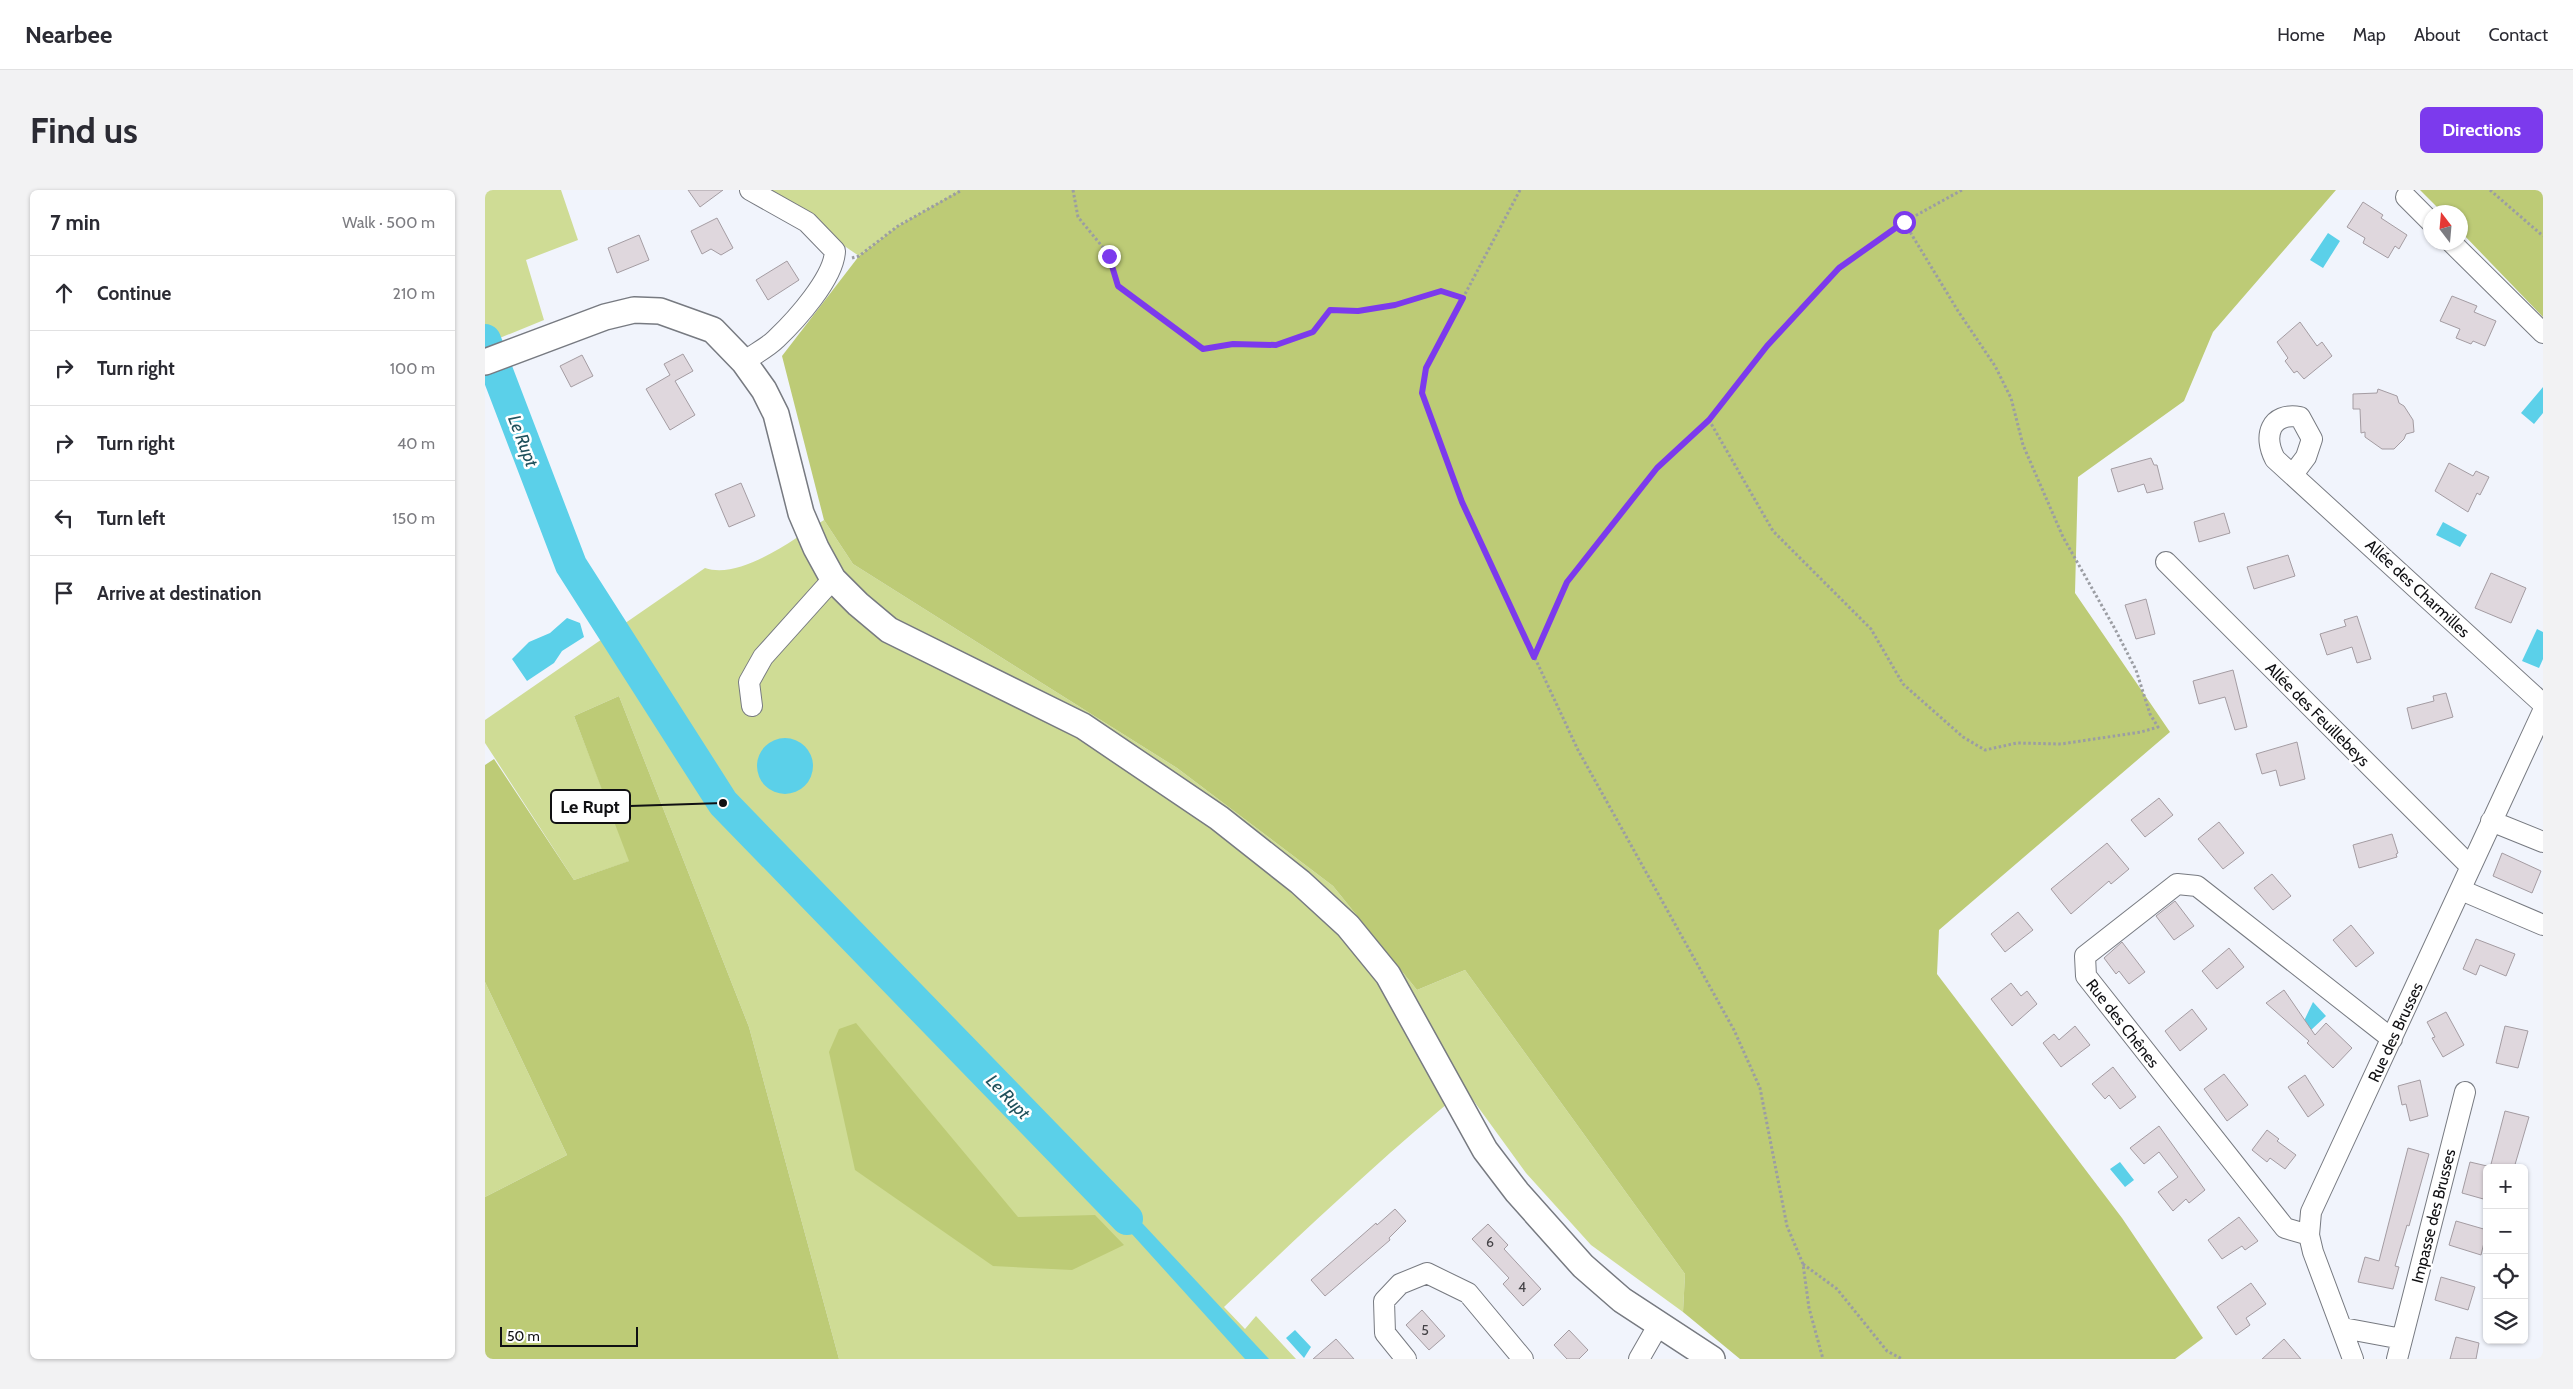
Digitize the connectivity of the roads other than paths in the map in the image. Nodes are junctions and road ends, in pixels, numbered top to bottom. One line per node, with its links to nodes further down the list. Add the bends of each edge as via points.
1 (750, 190): 7 (street, via 807,222 835,251 834,262 823,285 775,340)
2 (2406, 197): 3 (street)
3 (2423, 214)
4 (2459, 250): 5 (street)
5 (2543, 333)
6 (496, 358): 7 (main road, via 634,310 661,311 713,330)
7 (744, 362): 10 (main road, via 776,414 801,513 815,548)
8 (2293, 473): 11 (street, Allée des Charmilles)
9 (2166, 562): 16 (street, Allée des Feuillebeys)
10 (833, 579): 12 (street, via 763,657 749,682); 22 (main road, via 889,630 1083,726 1219,818 1300,882 1347,926 1388,975 1485,1150 1517,1192 1583,1266 1622,1300)
11 (2543, 704)
12 (752, 706)
13 (2543, 711): 14 (street, Rue des Brusses)
14 (2491, 821): 15 (street); 16 (street, Rue des Brusses)
15 (2543, 842)
16 (2470, 866): 17 (street, Rue des Brusses)
17 (2461, 890): 18 (street); 19 (street, Rue des Brusses)
18 (2543, 925)
19 (2392, 1039): 21 (street, Rue des Brusses, via 2311,1212); 21 (street, Rue des Chênes, via 2197,886 2177,884 2085,956 2086,976 2285,1228)
20 (2465, 1092): 24 (street, Impasse des Brusses)
21 (2309, 1235): 23 (street, Rue des Brusses)
22 (1659, 1324): 27 (street); 28 (main road)
23 (2343, 1328): 24 (street); 29 (street, Rue des Brusses)
24 (2402, 1339): 30 (street, Impasse des Brusses)
25 (1406, 1359): 26 (street, via 1385,1333 1385,1301 1400,1284 1427,1273 1468,1293)
26 (1523, 1359)
27 (1639, 1359)
28 (1712, 1359)
29 (2353, 1359)
30 (2397, 1359)

